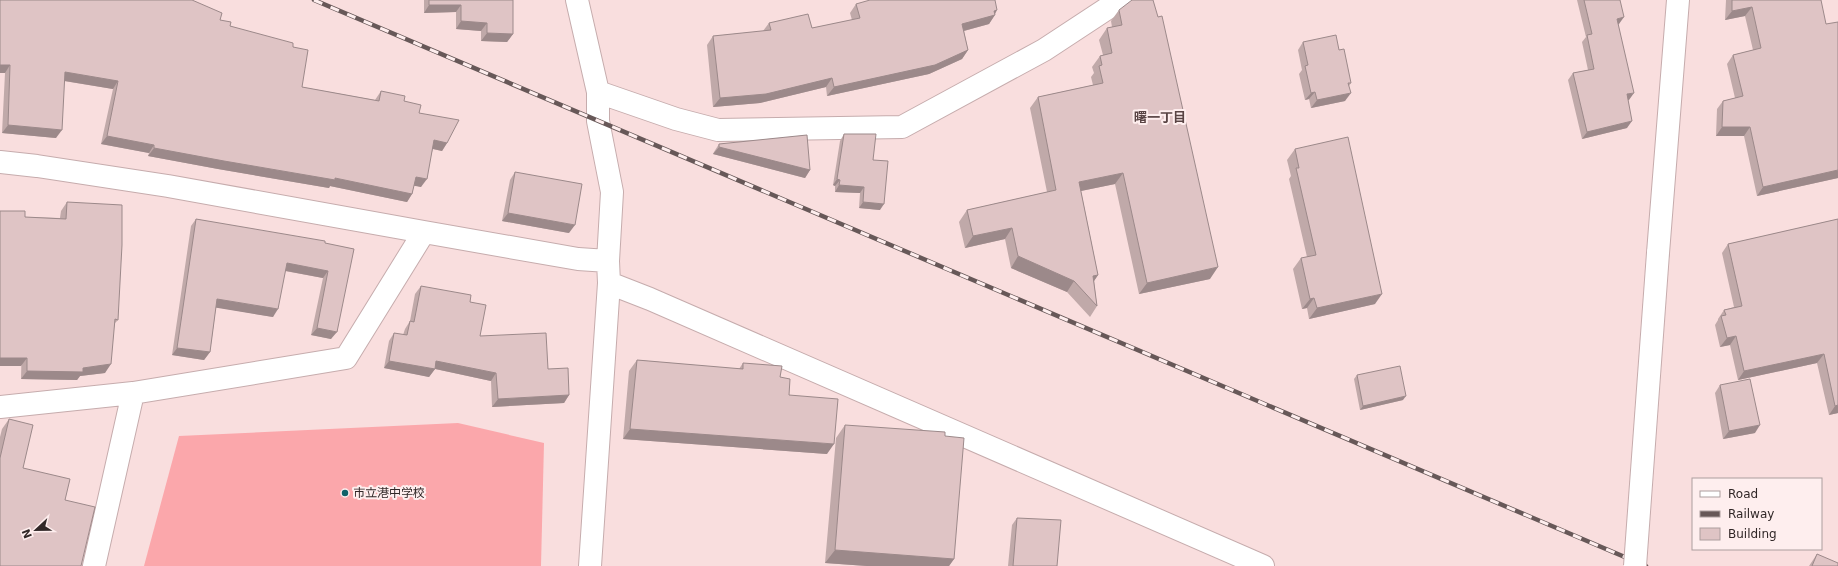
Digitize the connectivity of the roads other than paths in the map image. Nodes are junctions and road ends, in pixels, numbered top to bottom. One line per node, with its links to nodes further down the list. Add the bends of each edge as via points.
1 (577, 0): 4 (street)
2 (1120, 0): 4 (street, via 1044,50 902,127 718,130 676,119)
3 (1678, 0): 14 (street, bridge)
4 (598, 92): 7 (street, via 598,120 612,192)
5 (0, 162): 6 (street, via 168,186)
6 (424, 232): 7 (street, via 578,259); 9 (street, via 346,358)
7 (608, 261): 8 (street)
8 (610, 283): 12 (street); 13 (street)
9 (133, 393): 10 (street); 11 (street)
10 (0, 407)
11 (94, 566)
12 (590, 566)
13 (1263, 566)
14 (1635, 566)

